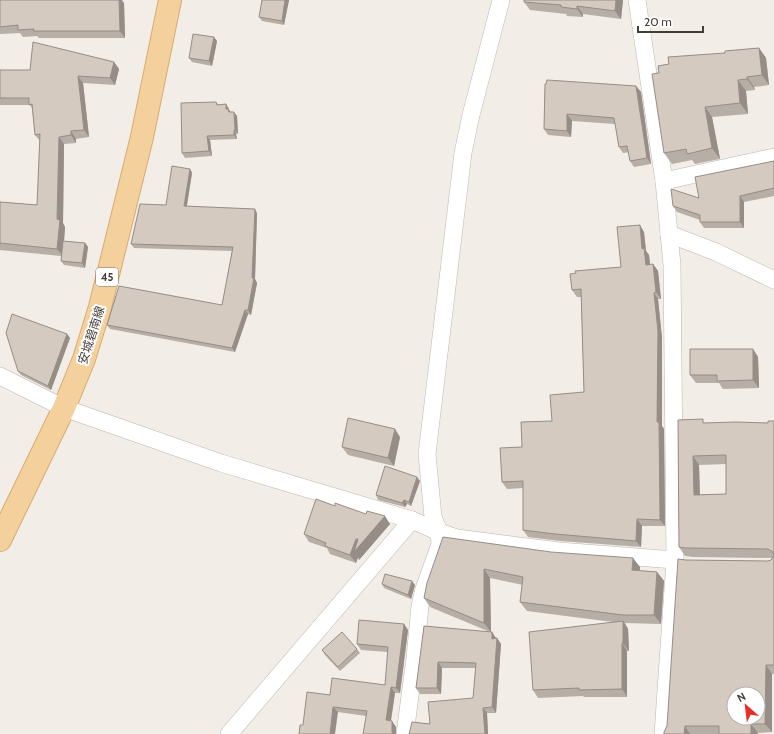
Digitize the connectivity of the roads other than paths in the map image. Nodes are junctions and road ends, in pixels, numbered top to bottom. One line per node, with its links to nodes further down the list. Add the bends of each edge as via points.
1 (170, 0): 9 (main road, 安城碧南線 / 45, via 142,137 100,307 84,359)
2 (501, 0): 11 (street, via 470,115 463,153 429,433 427,454 433,517)
3 (637, 0): 5 (street)
4 (774, 157): 5 (street)
5 (664, 182): 6 (street)
6 (669, 234): 7 (street, via 716,252); 13 (street, via 672,265)
7 (774, 280)
8 (0, 376): 9 (street)
9 (64, 408): 10 (street, via 221,463); 12 (main road, 安城碧南線 / 45)
10 (412, 520): 11 (street); 14 (street)
11 (439, 532): 13 (street, via 457,538 559,551); 15 (street, via 440,544 420,606)
12 (0, 540)
13 (675, 560): 16 (street)
14 (230, 734)
15 (405, 734)
16 (663, 734)

